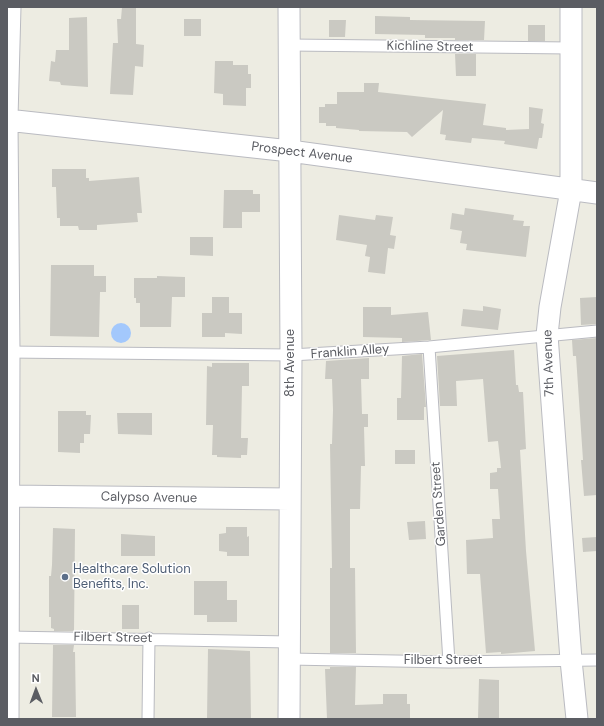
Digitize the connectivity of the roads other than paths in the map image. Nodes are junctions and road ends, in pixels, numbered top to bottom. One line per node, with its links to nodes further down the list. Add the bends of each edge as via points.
1 (10, 7): 6 (street)
2 (289, 7): 4 (street, 8th Avenue)
3 (571, 7): 5 (street, 7th Avenue)
4 (289, 45): 5 (lane, Kichline Street); 8 (street, 8th Avenue)
5 (571, 48): 9 (street, 7th Avenue)
6 (7, 119): 8 (street, Prospect Avenue)
7 (7, 123): 14 (street)
8 (290, 151): 9 (street, Prospect Avenue); 15 (street, 8th Avenue)
9 (570, 190): 10 (street, Prospect Avenue); 12 (street, 7th Avenue)
10 (597, 193)
11 (597, 331): 12 (lane, Franklin Alley)
12 (547, 335): 13 (lane, Franklin Alley); 21 (street, 7th Avenue)
13 (430, 347): 15 (lane, Franklin Alley); 23 (lane, Garden Street)
14 (8, 352): 15 (lane, Franklin Alley); 16 (street)
15 (291, 355): 17 (street, 8th Avenue)
16 (8, 496): 17 (street, Calypso Avenue); 18 (street)
17 (290, 499): 20 (street, 8th Avenue)
18 (8, 637): 19 (lane, Filbert Street); 24 (street)
19 (149, 638): 20 (lane, Filbert Street); 25 (lane)
20 (289, 650): 23 (lane, Filbert Street); 26 (street, 8th Avenue)
21 (571, 660): 22 (lane, Filbert Street); 23 (lane, Filbert Street); 27 (street, 7th Avenue)
22 (597, 660)
23 (450, 662)
24 (8, 719)
25 (148, 719)
26 (289, 719)
27 (577, 719)

